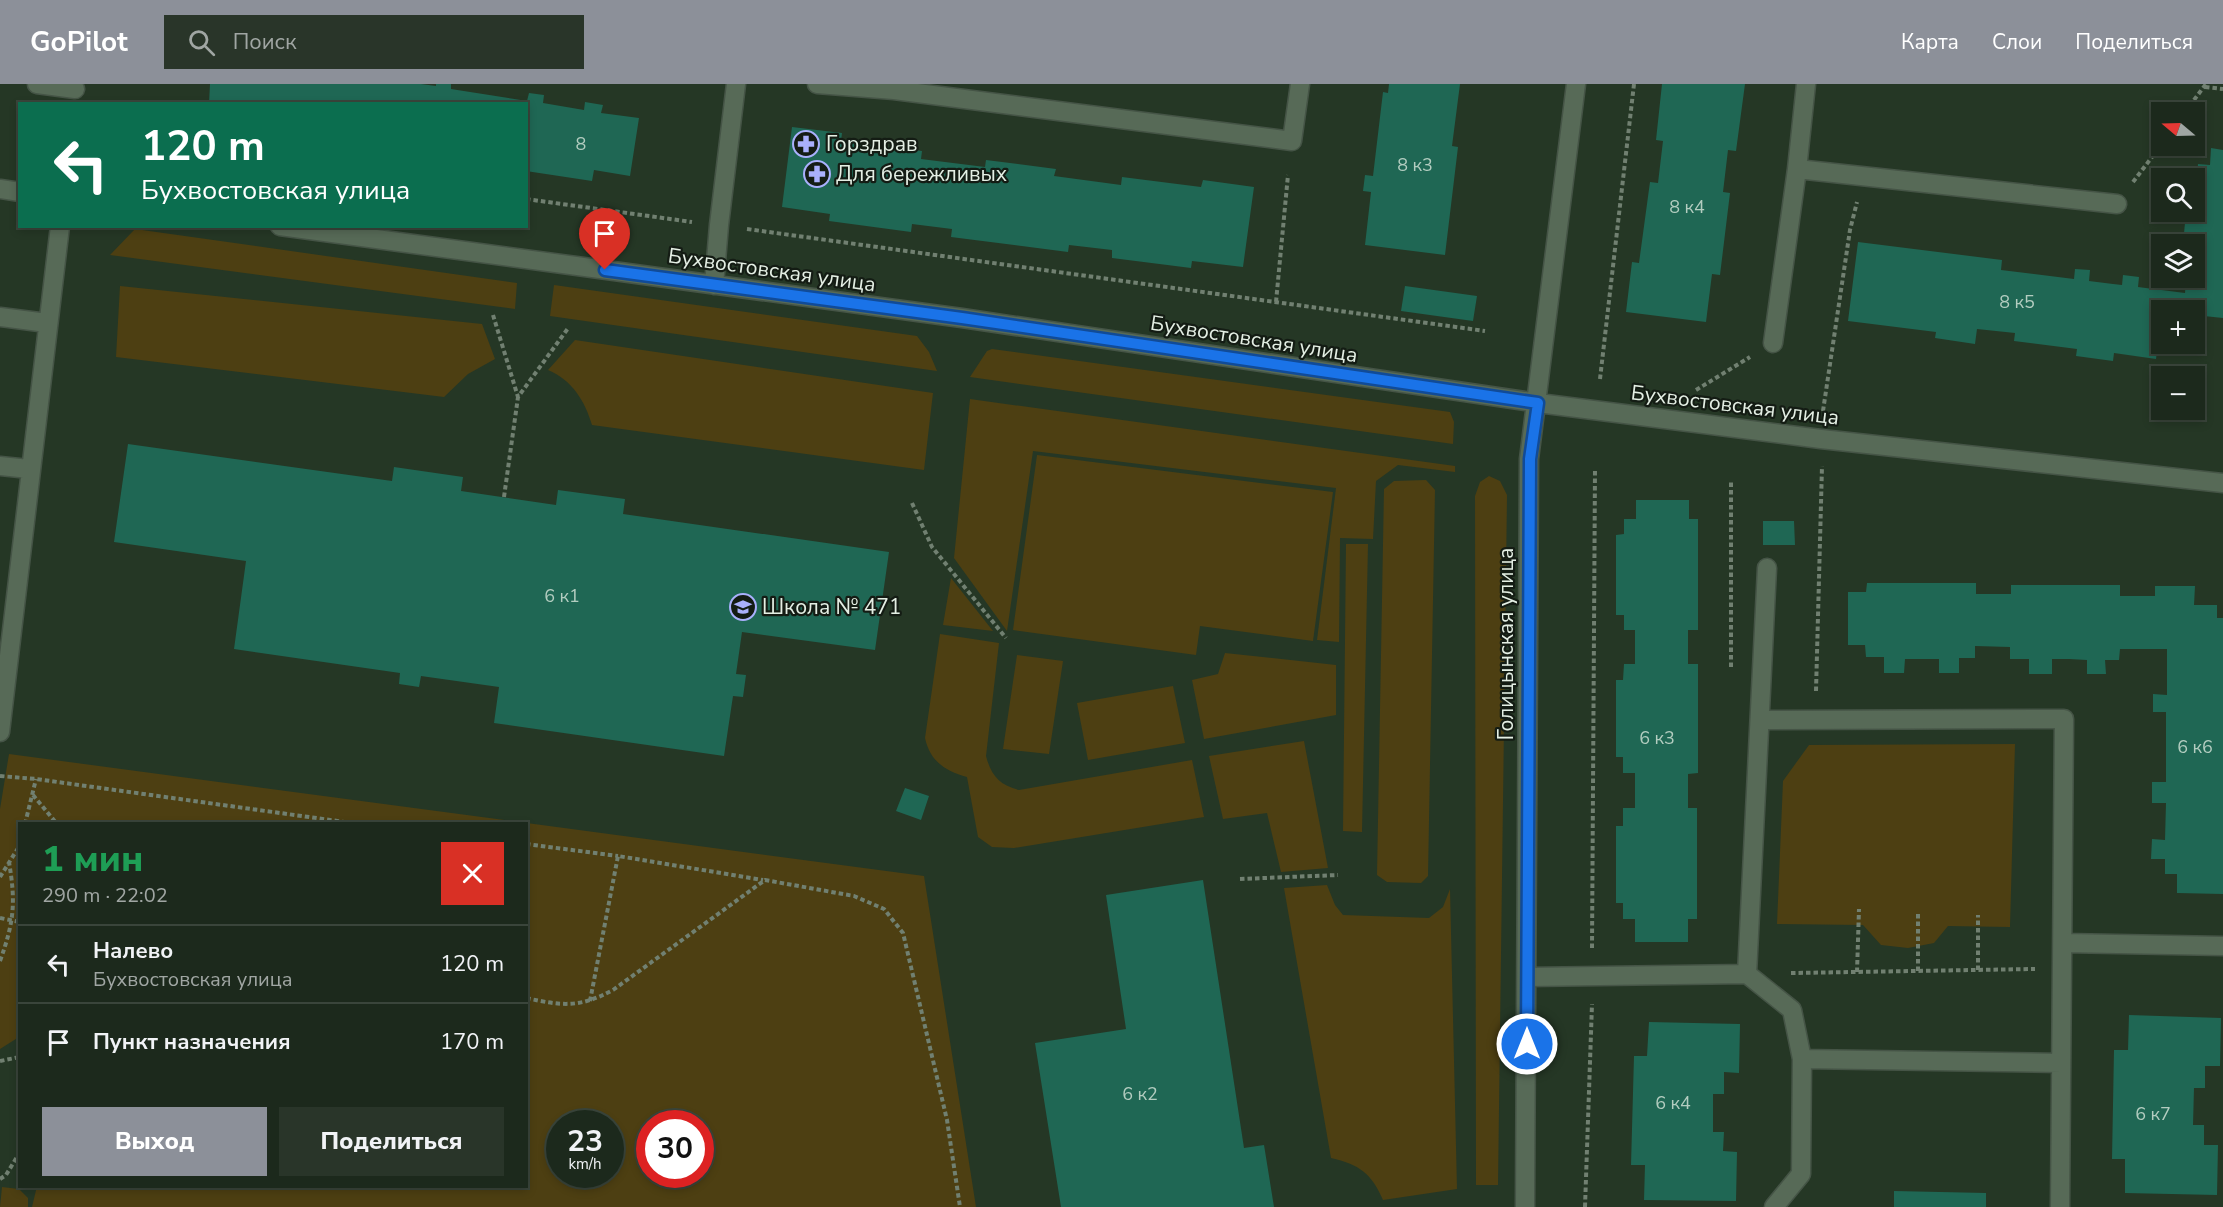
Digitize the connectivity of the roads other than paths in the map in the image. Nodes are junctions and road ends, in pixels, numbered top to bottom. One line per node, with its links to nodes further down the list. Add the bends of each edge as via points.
1 (37, 84): 7 (street)
2 (736, 84): 14 (street)
3 (817, 84): 4 (street, via 894,90 1292,141)
4 (1300, 84)
5 (1576, 84): 18 (street, Голицынская улица)
6 (1806, 84): 8 (street)
7 (74, 92)
8 (1797, 169): 11 (street); 17 (street)
9 (0, 189): 10 (street)
10 (18, 192)
11 (2117, 204)
12 (60, 228): 16 (street)
13 (295, 228): 14 (street, Бухвостовская улица)
14 (714, 285): 18 (street, Бухвостовская улица)
15 (0, 317): 16 (street)
16 (47, 323): 20 (street)
17 (1773, 343)
18 (1538, 403): 21 (street, Бухвостовская улица); 29 (street, Голицынская улица, via 1530,459)
19 (0, 466): 20 (street)
20 (29, 469): 23 (street)
21 (2223, 483)
22 (1767, 568): 24 (street)
23 (2, 696): 25 (street)
24 (1760, 720): 26 (street, via 2064,719); 28 (street)
25 (0, 732)
26 (2064, 943): 27 (street); 31 (street)
27 (2223, 946)
28 (1747, 974): 29 (street); 30 (street, via 1792,1010)
29 (1527, 977): 32 (street, Голицынская улица)
30 (1802, 1059): 31 (street); 33 (street, via 1800,1174)
31 (2061, 1063): 34 (street)
32 (1526, 1207)
33 (1774, 1207)
34 (2060, 1207)

